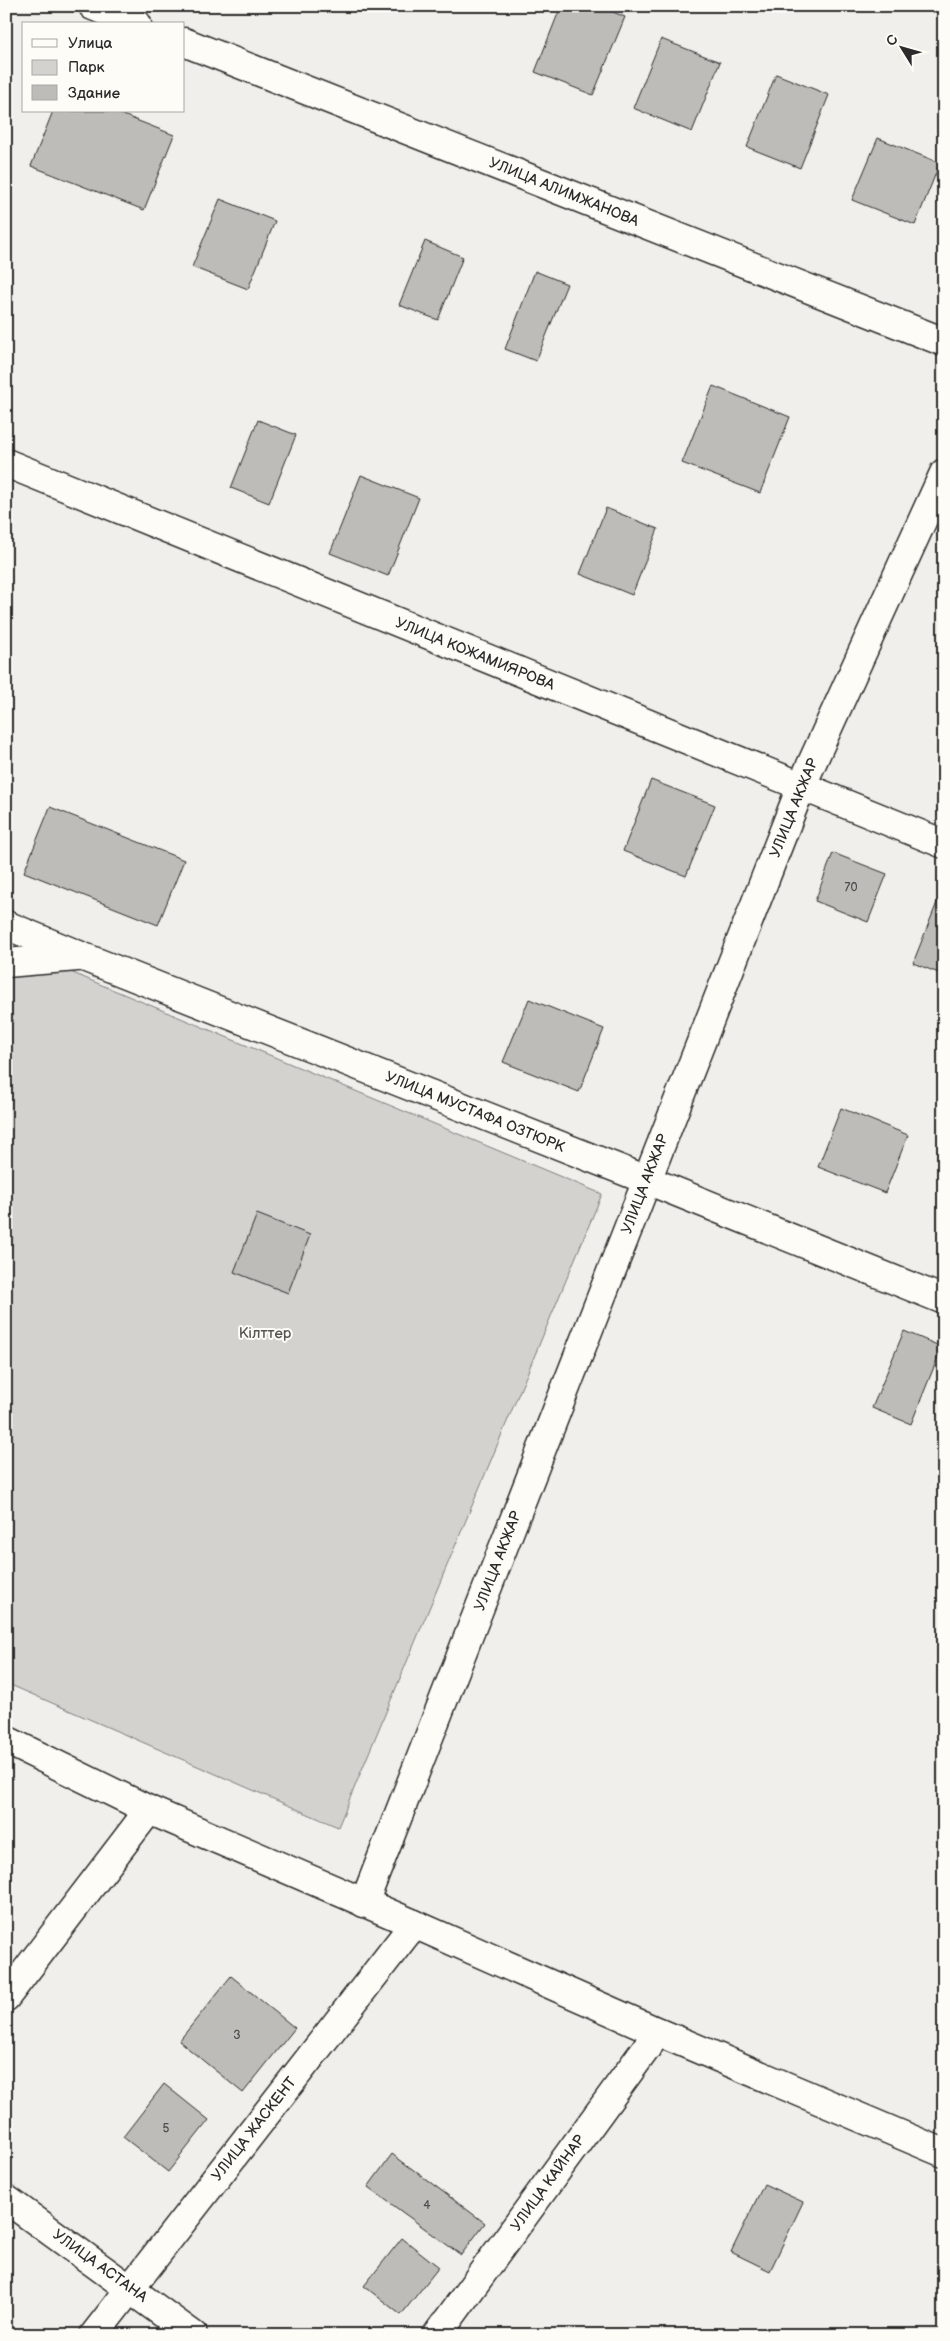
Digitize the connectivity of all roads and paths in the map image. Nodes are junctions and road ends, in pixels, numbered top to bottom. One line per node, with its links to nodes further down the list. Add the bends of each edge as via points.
1 (93, 6): 2 (street)
2 (132, 22)
3 (185, 42): 4 (street, УЛИЦА АЛИМЖАНОВА)
4 (944, 342)
5 (6, 463): 7 (street, УЛИЦА КОЖАМИЯРОВА)
6 (944, 474): 7 (street, УЛИЦА АКЖАР)
7 (801, 786): 8 (street, УЛИЦА КОЖАМИЯРОВА); 12 (street, УЛИЦА АКЖАР)
8 (944, 844)
9 (6, 925): 10 (street, УЛИЦА МУСТАФА ОЗТЮРК)
10 (80, 956): 11 (street); 12 (street, УЛИЦА МУСТАФА ОЗТЮРК)
11 (6, 963)
12 (647, 1180): 13 (street, УЛИЦА МУСТАФА ОЗТЮРК); 16 (street, УЛИЦА АКЖАР)
13 (944, 1300)
14 (6, 1740): 15 (street)
15 (149, 1810): 16 (street); 18 (street)
16 (364, 1903): 17 (street)
17 (414, 1924): 19 (street); 22 (street, УЛИЦА ЖАСКЕНТ)
18 (6, 1997)
19 (658, 2032): 20 (street); 25 (street, УЛИЦА КАЙНАР)
20 (944, 2153)
21 (6, 2198): 22 (street, УЛИЦА АСТАНА)
22 (130, 2287): 23 (street, УЛИЦА ЖАСКЕНТ); 24 (street, УЛИЦА АСТАНА)
23 (94, 2335)
24 (193, 2335)
25 (437, 2335)

